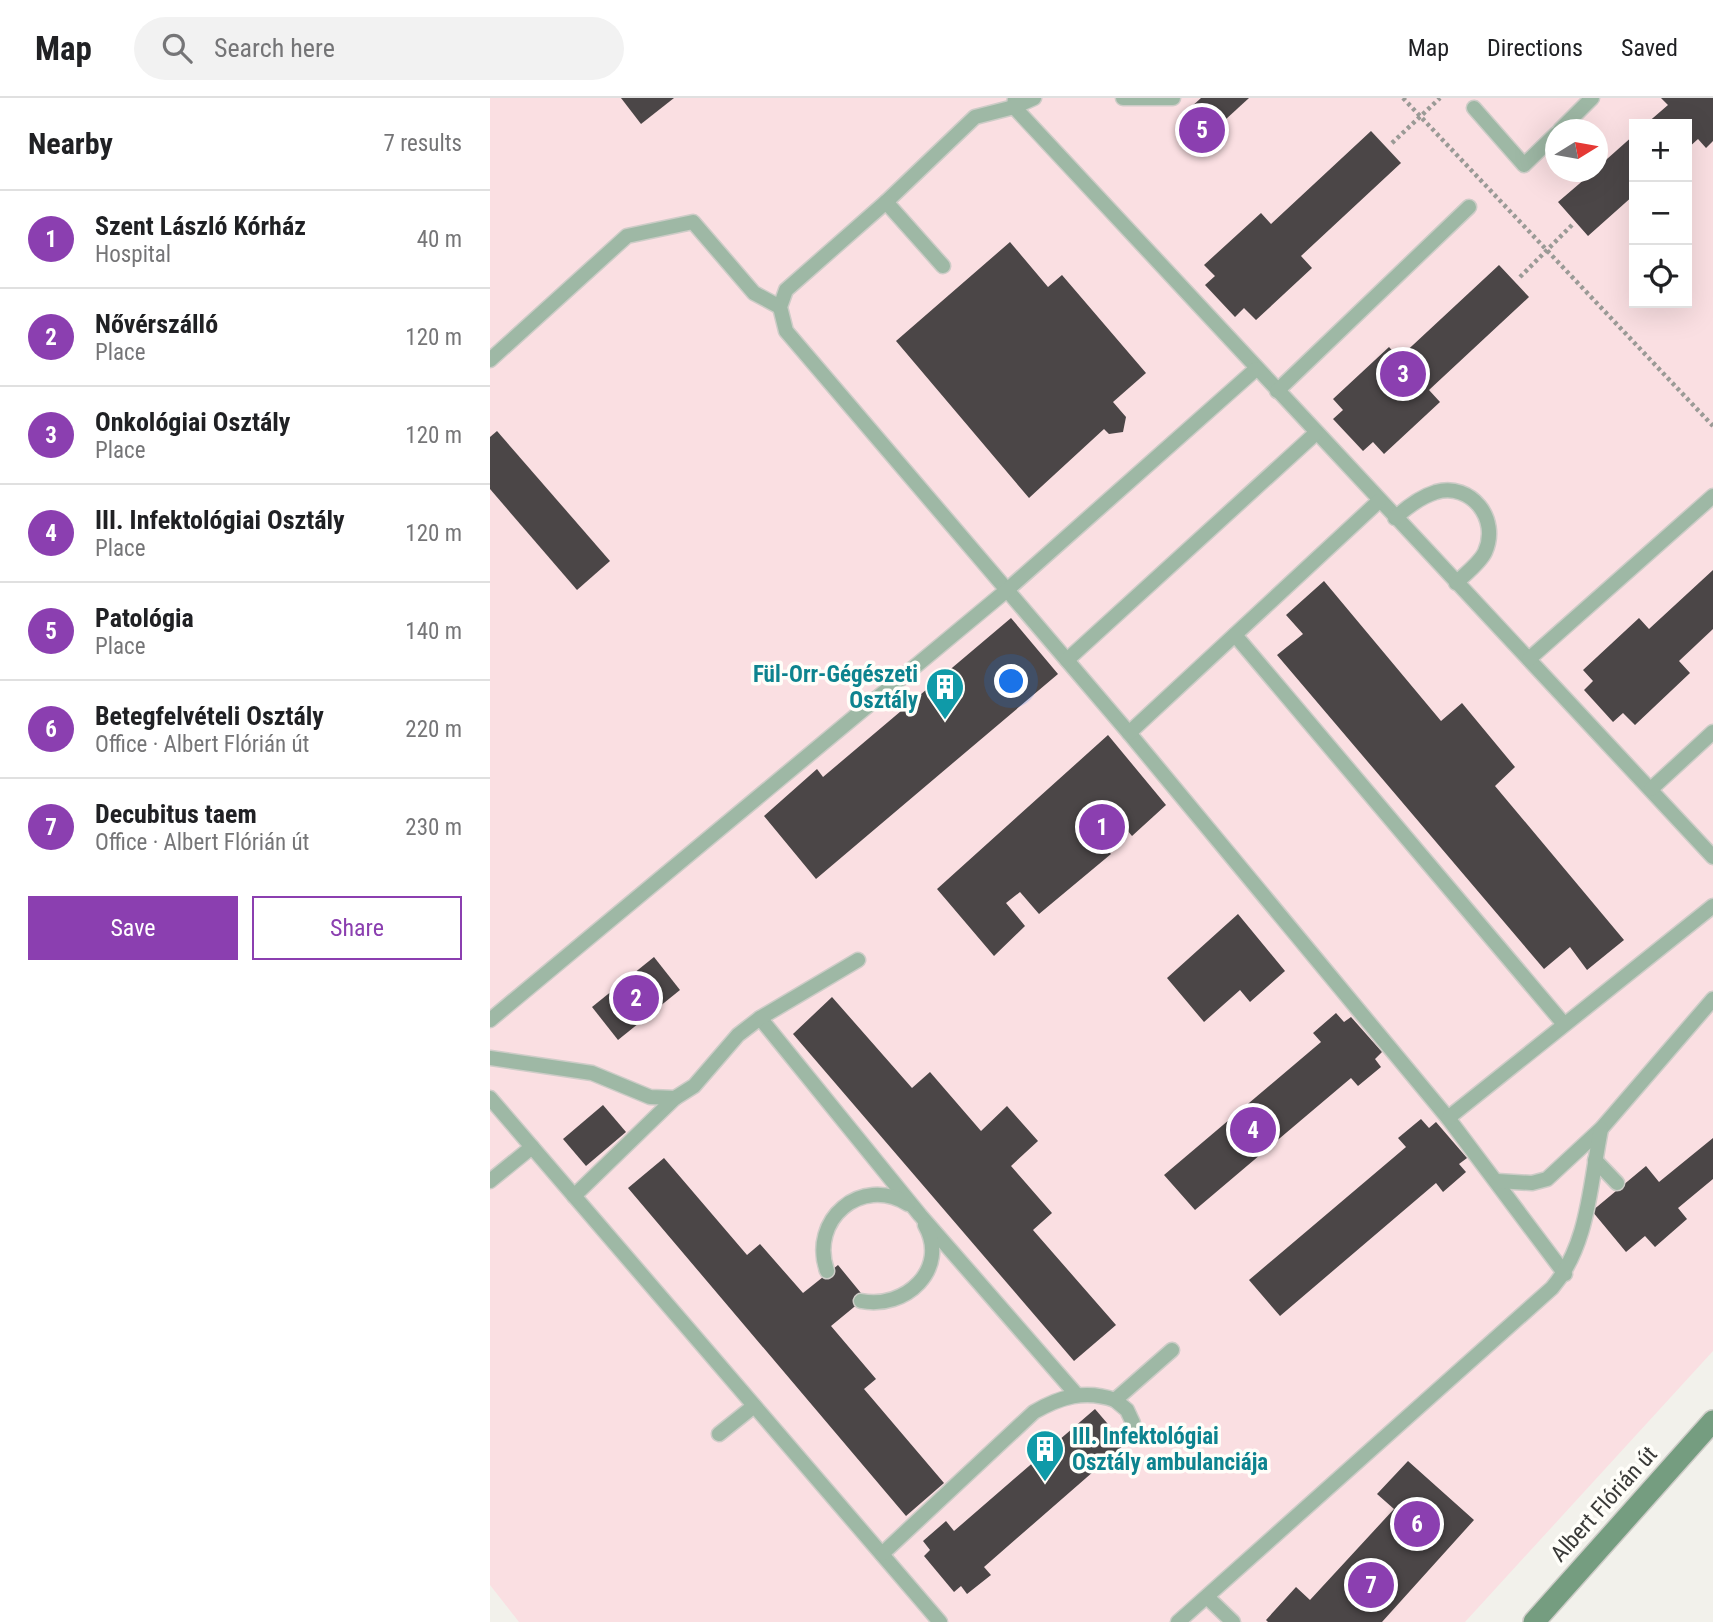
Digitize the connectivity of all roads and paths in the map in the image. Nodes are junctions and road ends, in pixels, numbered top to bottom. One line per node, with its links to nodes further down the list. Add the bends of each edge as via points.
1 (1034, 98): 7 (lane)
2 (1123, 98): 3 (lane)
3 (1173, 98)
4 (1404, 98): 9 (path)
5 (1440, 98): 9 (path)
6 (1592, 98): 10 (lane)
7 (1015, 103): 13 (lane, via 975,117); 21 (lane)
8 (1474, 108): 12 (lane, via 1524,164)
9 (1420, 117): 11 (path); 16 (path)
10 (1571, 119)
11 (1392, 143)
12 (1545, 144)
13 (886, 202): 17 (lane); 19 (lane, via 786,290)
14 (1469, 207): 22 (lane)
15 (1572, 225): 16 (path)
16 (1547, 250): 18 (path); 23 (path)
17 (943, 266)
18 (1520, 277)
19 (780, 307): 20 (lane, via 754,293 693,222 627,236); 29 (lane, via 786,331)
20 (490, 360)
21 (1256, 369): 22 (lane); 29 (lane)
22 (1276, 391): 24 (lane)
23 (1713, 426)
24 (1315, 433): 26 (lane); 32 (lane)
25 (1713, 496): 31 (lane)
26 (1379, 501): 27 (lane); 30 (lane)
27 (1395, 518): 28 (lane); 28 (lane, via 1413,502 1437,492 1473,498 1486,513 1489,540 1485,554)
28 (1457, 583): 31 (lane)
29 (1007, 590): 32 (lane); 41 (lane)
30 (1235, 635): 34 (lane); 42 (lane)
31 (1529, 659): 35 (lane)
32 (1067, 660): 34 (lane)
33 (1713, 732): 35 (lane)
34 (1129, 733): 46 (lane)
35 (1651, 789): 36 (lane)
36 (1713, 858)
37 (1713, 906): 42 (lane)
38 (858, 960): 40 (lane)
39 (1713, 999): 47 (lane)
40 (760, 1018): 45 (lane, via 738,1035 694,1086); 54 (lane)
41 (490, 1020)
42 (1563, 1023): 46 (lane)
43 (490, 1058): 45 (lane, via 592,1073 650,1097)
44 (490, 1098): 48 (lane)
45 (675, 1098): 53 (lane)
46 (1448, 1118): 51 (lane)
47 (1601, 1129): 49 (lane); 51 (lane, via 1547,1179)
48 (532, 1147): 50 (lane); 53 (lane)
49 (1595, 1160): 52 (lane); 56 (lane, via 1580,1237)
50 (490, 1181)
51 (1497, 1181): 56 (lane)
52 (1617, 1183)
53 (574, 1196): 61 (lane)
54 (920, 1215): 55 (lane, via 889,1195 854,1199 828,1224 823,1241); 57 (lane, via 932,1248 921,1282 891,1302); 59 (lane)
55 (827, 1271)
56 (1565, 1274): 66 (lane)
57 (861, 1301)
58 (1172, 1350): 60 (lane)
59 (1076, 1394): 60 (lane); 65 (lane, via 1034,1412)
60 (1115, 1400): 63 (lane)
61 (754, 1406): 64 (lane); 65 (lane)
62 (1713, 1421): 70 (street, Albert Flórián út)
63 (1133, 1423)
64 (719, 1434)
65 (882, 1554): 67 (lane)
66 (1207, 1597): 68 (lane); 69 (lane)
67 (940, 1622)
68 (1178, 1622)
69 (1233, 1622)
70 (1534, 1622)

